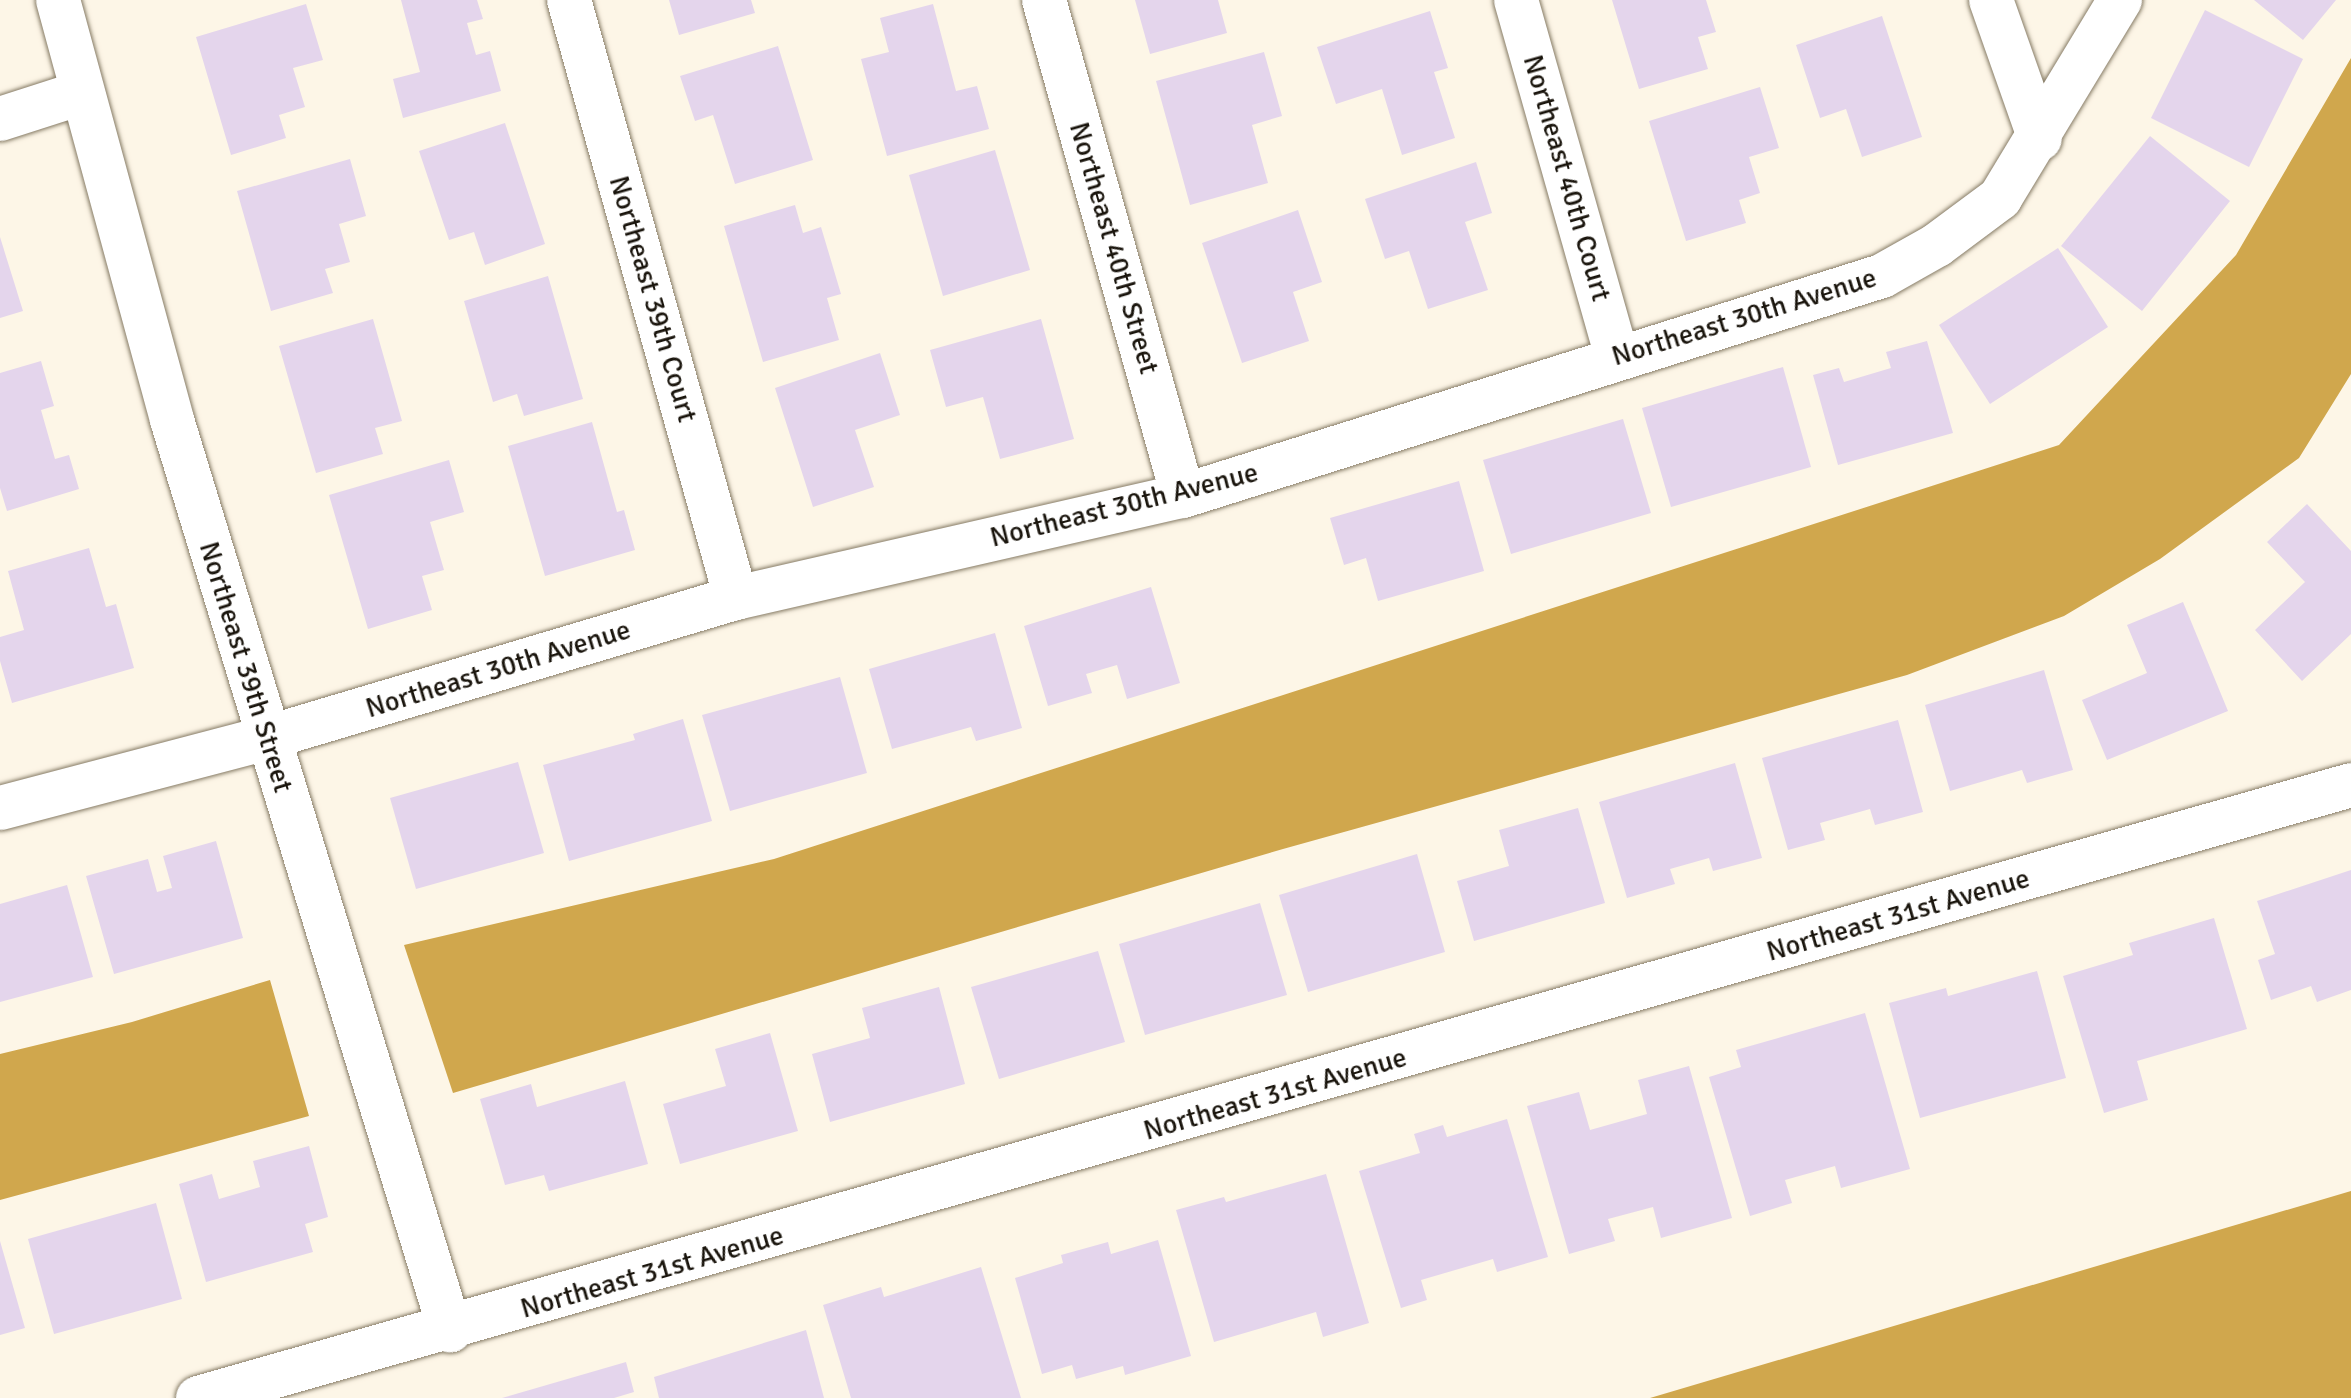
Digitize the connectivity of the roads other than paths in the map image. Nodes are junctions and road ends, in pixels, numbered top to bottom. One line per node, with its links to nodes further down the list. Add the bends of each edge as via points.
1 (58, 0): 7 (street, Northeast 39th Street)
2 (569, 0): 12 (street, Northeast 39th Court)
3 (1044, 0): 11 (street, Northeast 40th Street)
4 (1516, 0): 10 (street, Northeast 40th Court)
5 (1991, 0): 9 (street)
6 (2120, 0): 9 (street, Northeast 30th Avenue)
7 (81, 93): 8 (street); 13 (street, Northeast 39th Street)
8 (0, 119)
9 (2040, 139): 10 (street, Northeast 30th Avenue, via 2000,198 1937,245 1882,276)
10 (1617, 356): 11 (street, Northeast 30th Avenue)
11 (1183, 496): 12 (street, Northeast 30th Avenue)
12 (736, 598): 13 (street, Northeast 30th Avenue)
13 (266, 738): 15 (street, Northeast 30th Avenue); 16 (street, Northeast 39th Street)
14 (2351, 785): 16 (street, Northeast 31st Avenue)
15 (0, 808)
16 (450, 1330): 17 (street, Northeast 31st Avenue)
17 (198, 1398)

